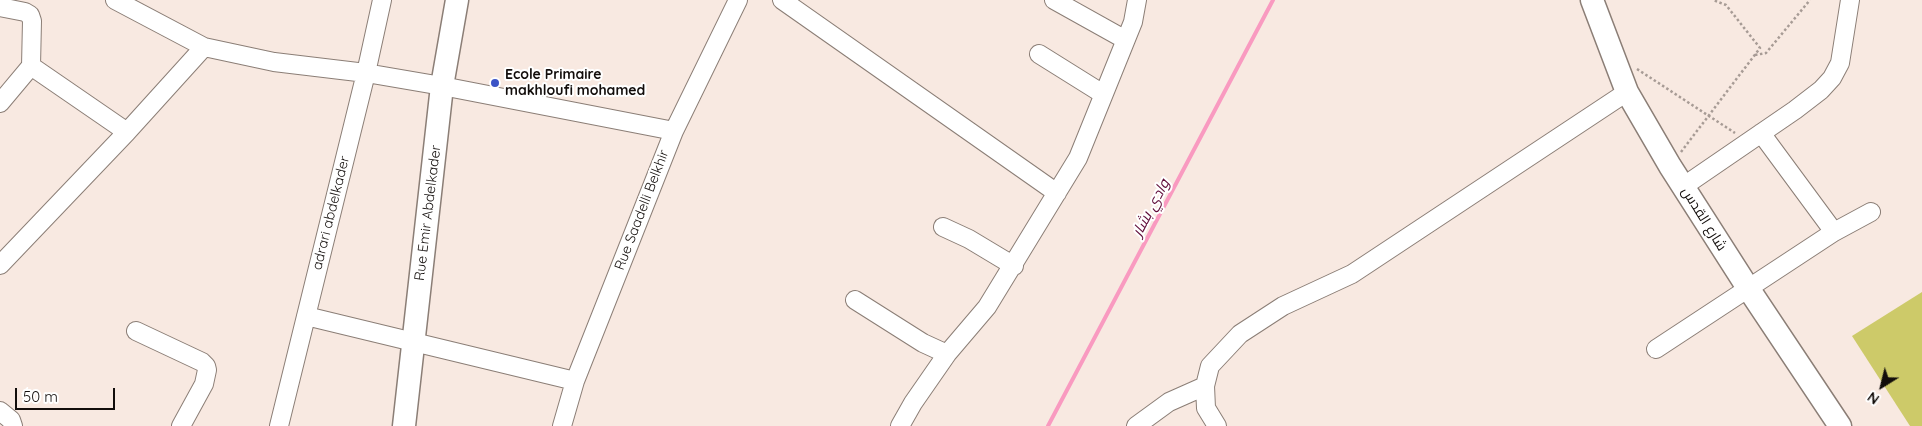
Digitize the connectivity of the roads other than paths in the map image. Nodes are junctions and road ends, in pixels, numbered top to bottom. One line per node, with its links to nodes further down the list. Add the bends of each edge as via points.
1 (115, 0): 12 (street)
2 (382, 0): 15 (street, adrari abdelkader)
3 (457, 0): 16 (main road, Rue Emir Abdelkader)
4 (738, 0): 20 (street, Rue Saadelli Belkhir)
5 (782, 0): 24 (street)
6 (1054, 0): 11 (street)
7 (1137, 0): 11 (street, via 1133,22)
8 (1592, 0): 17 (main road, شارع القدس)
9 (1850, 0): 22 (street, via 1840,63 1832,78 1821,90)
10 (0, 7): 14 (street, via 30,15)
11 (1124, 39): 18 (street)
12 (204, 47): 15 (street, via 274,62); 21 (street)
13 (1039, 54): 18 (street)
14 (30, 66): 19 (street); 21 (street)
15 (366, 73): 16 (street); 32 (street, adrari abdelkader)
16 (442, 86): 20 (street); 34 (main road, Rue Emir Abdelkader)
17 (1627, 92): 23 (main road, شارع القدس); 38 (street, via 1352,274 1283,306 1240,334 1210,366)
18 (1104, 94): 24 (street, via 1078,158)
19 (0, 104)
20 (674, 131): 37 (street, Rue Saadelli Belkhir)
21 (127, 132): 28 (street)
22 (1761, 133): 23 (street); 27 (street)
23 (1684, 186): 30 (main road, شارع القدس)
24 (1057, 193): 29 (street)
25 (1871, 212): 27 (street)
26 (943, 227): 29 (street)
27 (1834, 232): 30 (street)
28 (0, 265)
29 (1014, 266): 36 (street, via 986,307)
30 (1748, 288): 35 (street); 48 (main road, شارع القدس)
31 (856, 300): 36 (street, via 923,343)
32 (306, 316): 34 (street); 42 (street, adrari abdelkader)
33 (136, 331): 41 (street, via 206,366 204,384)
34 (413, 342): 37 (street); 43 (main road, Rue Emir Abdelkader)
35 (1656, 349)
36 (947, 354): 45 (street)
37 (575, 381): 44 (street, Rue Saadelli Belkhir)
38 (1205, 386): 46 (street, via 1169,402); 47 (street, via 1206,408)
39 (0, 411): 40 (street)
40 (13, 426)
41 (181, 426)
42 (279, 426)
43 (404, 426)
44 (562, 426)
45 (900, 426)
46 (1136, 426)
47 (1216, 426)
48 (1840, 426)

